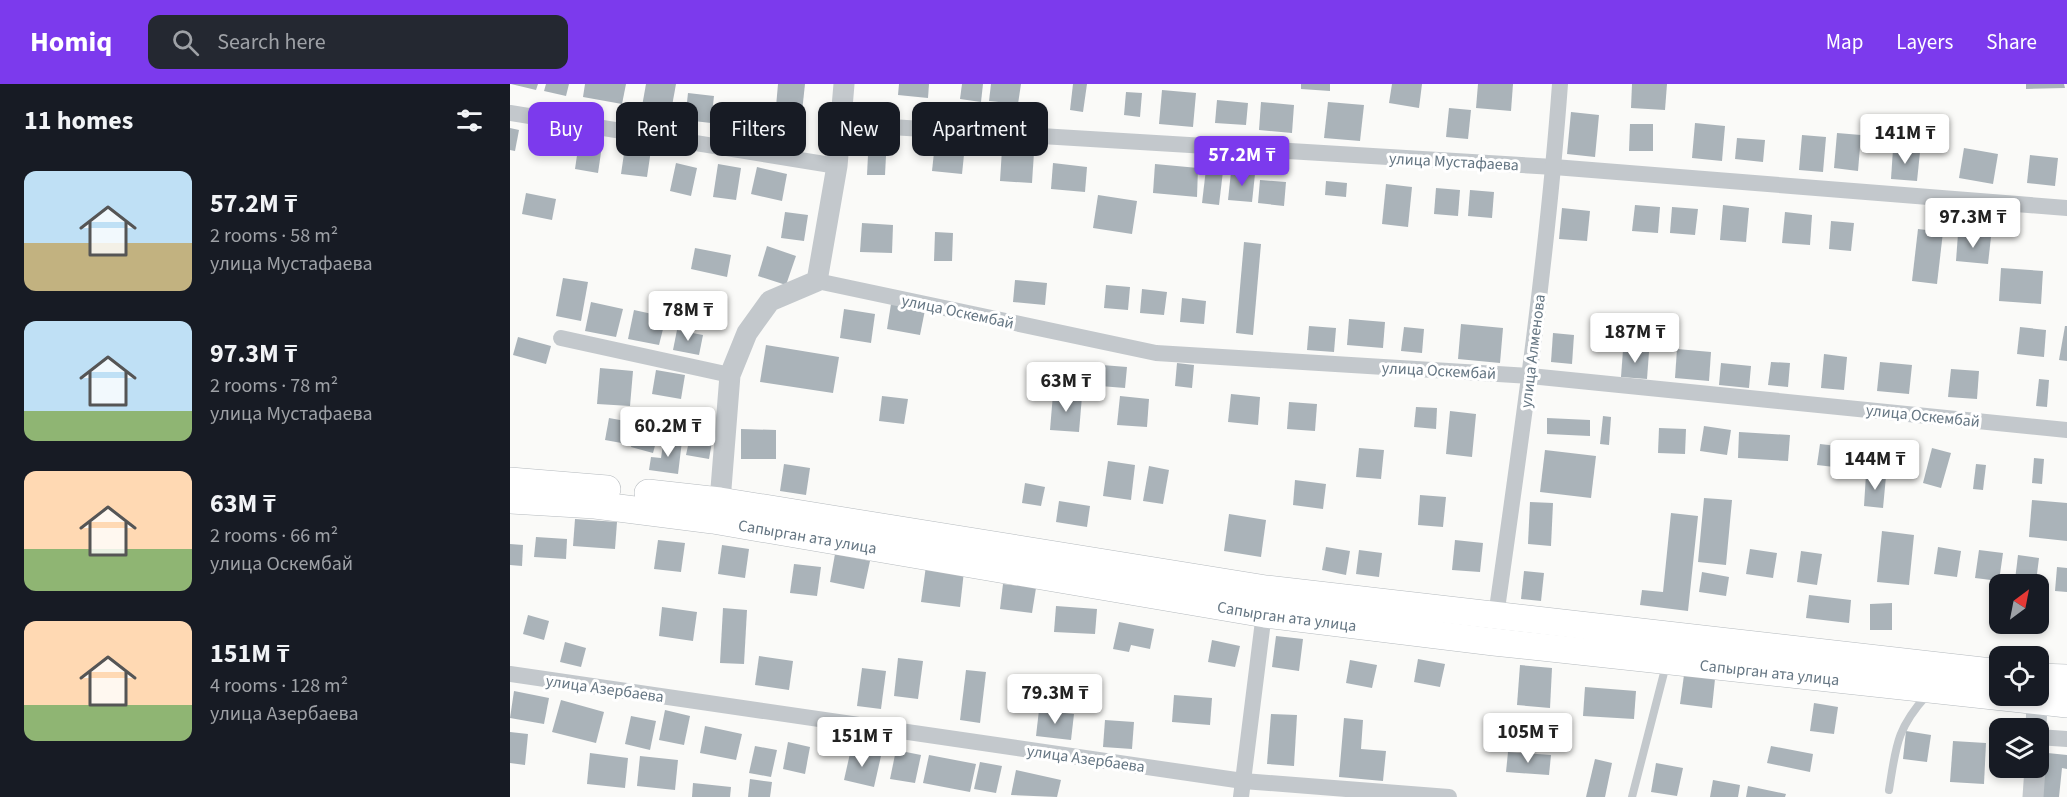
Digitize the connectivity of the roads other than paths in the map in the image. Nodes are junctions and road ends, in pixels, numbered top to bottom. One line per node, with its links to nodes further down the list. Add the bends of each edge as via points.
1 (844, 84): 3 (street)
2 (1560, 84): 8 (street, улица Алменова)
3 (843, 102)
4 (510, 113): 7 (street)
5 (900, 128): 8 (street, улица Мустафаева)
6 (838, 156): 7 (street)
7 (837, 166): 10 (street)
8 (1554, 167): 9 (street, улица Мустафаева); 13 (street, улица Алменова)
9 (2067, 208)
10 (817, 281): 12 (street, via 770,302 747,333); 13 (street, улица Оскембай, via 1156,353)
11 (561, 338): 12 (street)
12 (730, 375): 17 (street)
13 (1530, 376): 14 (street, улица Оскембай); 19 (street, улица Алменова)
14 (2067, 430)
15 (510, 481): 17 (main road, Сапырган ата улица)
16 (510, 500): 18 (main road, Сапырган ата улица, via 595,505 713,520)
17 (720, 501): 18 (main road, Сапырган ата улица)
18 (1265, 602): 19 (main road, Сапырган ата улица); 20 (main road, Сапырган ата улица, via 1494,642); 32 (street)
19 (1496, 616): 21 (main road, Сапырган ата улица)
20 (1668, 659): 26 (main road, Сапырган ата улица); 35 (lane)
21 (1989, 672)
22 (510, 674): 32 (street, улица Азербаева)
23 (2067, 678): 24 (main road, Сапырган ата улица)
24 (2049, 685)
25 (1989, 690): 26 (main road, Сапырган ата улица)
26 (1931, 691): 33 (lane, via 1898,734)
27 (2049, 695): 28 (main road, Сапырган ата улица)
28 (2067, 704)
29 (2049, 738): 30 (street)
30 (2067, 739)
31 (2034, 778): 36 (street)
32 (1242, 789): 34 (street, улица Азербаева)
33 (1889, 790)
34 (1449, 797)
35 (1632, 797)
36 (2033, 797)

